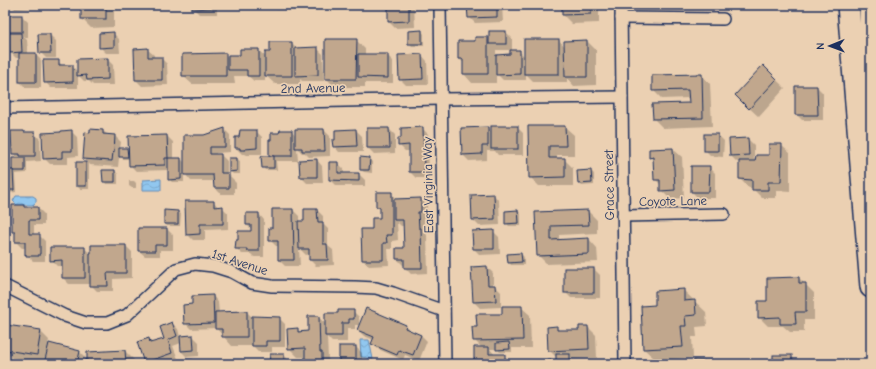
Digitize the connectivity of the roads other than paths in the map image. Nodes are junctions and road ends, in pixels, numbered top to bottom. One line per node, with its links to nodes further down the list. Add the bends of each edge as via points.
1 (440, 5): 8 (street, East Virginia Way)
2 (621, 5): 5 (street, Grace Street)
3 (848, 5): 14 (highway)
4 (870, 5): 10 (highway)
5 (621, 18): 6 (street); 7 (street, Grace Street)
6 (723, 19)
7 (622, 97): 8 (street, 2nd Avenue); 12 (street, Grace Street)
8 (441, 99): 9 (street, 2nd Avenue); 15 (street, East Virginia Way)
9 (5, 108)
10 (871, 191)
11 (724, 214): 12 (street, Coyote Lane)
12 (623, 216): 17 (street, Grace Street)
13 (5, 286): 15 (street, 1st Avenue, via 65,316 86,323 107,323 127,314 176,269 195,264 213,266 232,272 252,283 272,286 376,288)
14 (871, 287)
15 (444, 311): 16 (street, East Virginia Way)
16 (445, 364)
17 (625, 364)

